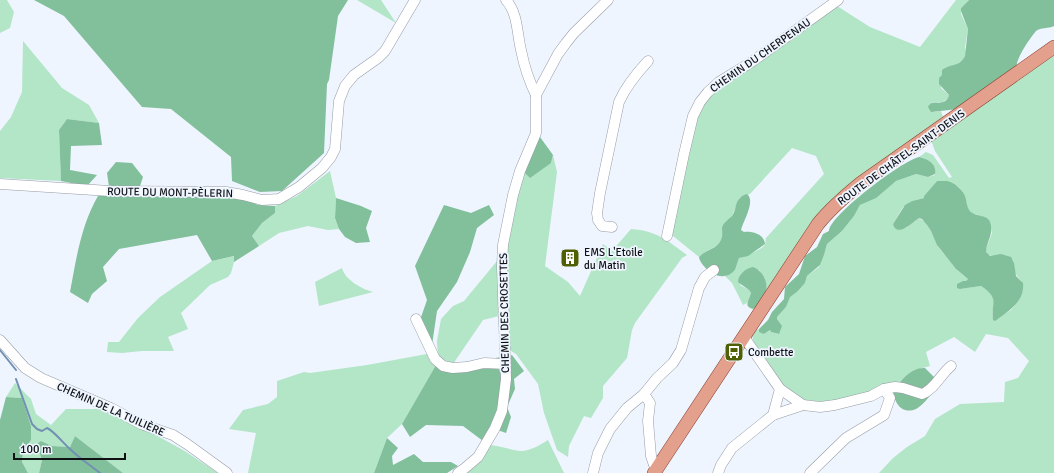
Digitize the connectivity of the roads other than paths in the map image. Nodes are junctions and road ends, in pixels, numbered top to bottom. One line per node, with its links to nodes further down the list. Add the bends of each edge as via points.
1 (415, 0): 8 (street, ROUTE DU MONT-PÈLERIN, via 385,51 354,75 345,86 340,96 336,142 331,157 299,187 279,199 262,200 226,192 110,191)
2 (506, 0): 7 (street, via 513,13 520,50)
3 (608, 0): 7 (street, CHEMIN DES CROSETTES, via 574,33 558,54)
4 (838, 0): 10 (street, CHEMIN DU CHERPENAU, via 750,64 719,82 700,102 693,116 685,147)
5 (1054, 47): 13 (main road, ROUTE DE CHÂTEL-SAINT-DENIS, via 836,203 818,224)
6 (648, 61): 9 (street, via 636,73 619,102 601,185 598,220 602,226)
7 (536, 95): 15 (street, CHEMIN DES CROSETTES, via 536,133 520,171 503,245)
8 (0, 184)
9 (612, 228)
10 (667, 236)
11 (714, 270): 19 (street, via 705,277 699,288 681,350 673,363)
12 (416, 319): 15 (street, via 435,359 443,366 453,368 484,363)
13 (744, 337): 17 (street); 22 (main road, ROUTE DE CHÂTEL-SAINT-DENIS)
14 (0, 340): 23 (street, CHEMIN DE LA TUILIÈRE, via 25,368 41,378 173,436)
15 (505, 364): 24 (street, CHEMIN DES CROSETTES, via 506,380 502,411 495,428 478,457)
16 (951, 366): 18 (street, via 930,391 922,394 899,387)
17 (780, 389): 20 (street); 21 (street)
18 (884, 389): 20 (street, via 871,396 834,405); 27 (street, via 890,398 884,415 846,438)
19 (644, 394): 22 (street, via 650,403 648,421); 25 (street, via 627,408 610,429 598,453)
20 (803, 405): 21 (street)
21 (773, 415): 26 (street, via 732,448)
22 (655, 472)
23 (227, 473)
24 (458, 473)
25 (593, 473)
26 (718, 473)
27 (810, 473)

